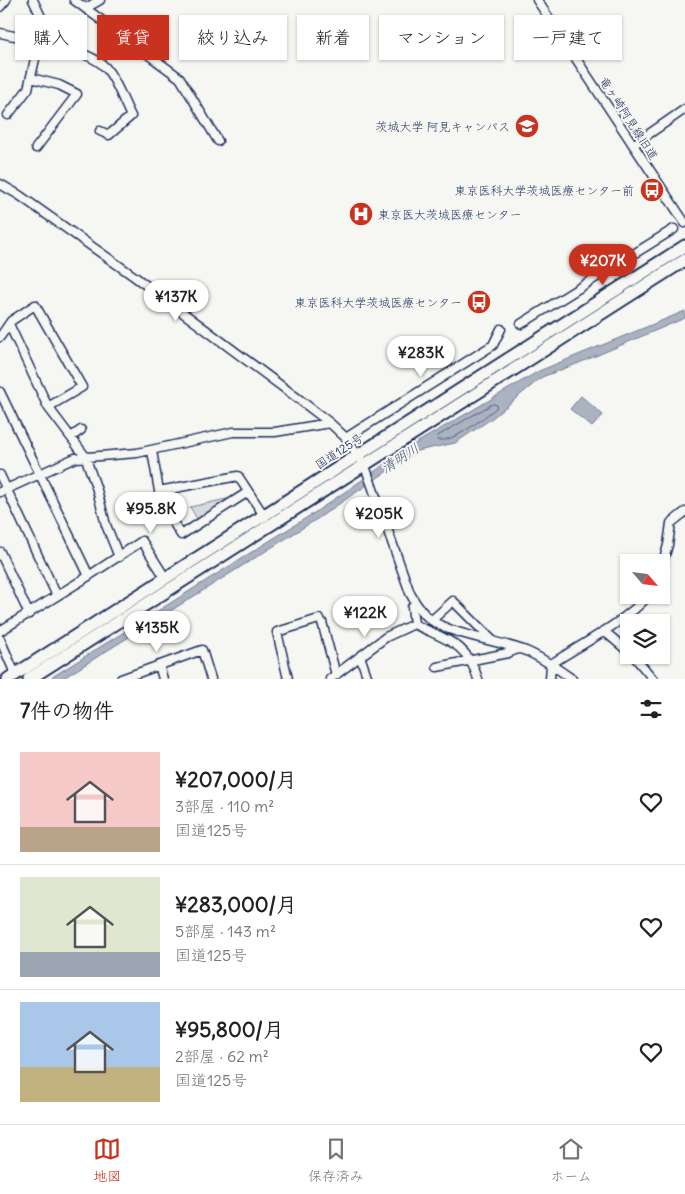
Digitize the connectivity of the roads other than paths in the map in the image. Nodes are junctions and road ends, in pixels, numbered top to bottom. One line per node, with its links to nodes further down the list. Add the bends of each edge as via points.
1 (6, 0): 6 (street)
2 (33, 0): 8 (street)
3 (74, 0): 7 (street)
4 (100, 0): 7 (street)
5 (537, 0): 18 (street, 竜ヶ崎阿見線旧道)
6 (0, 7)
7 (86, 8): 17 (street, via 180,78)
8 (40, 15)
9 (0, 33): 10 (street)
10 (15, 36)
11 (87, 55): 16 (street, via 105,67 131,116 109,135)
12 (35, 60): 13 (street)
13 (31, 78): 15 (street, via 28,89); 19 (street, via 59,85 77,94)
14 (685, 109): 18 (street)
15 (8, 115)
16 (100, 130)
17 (218, 141)
18 (633, 145): 21 (street, 竜ヶ崎阿見線旧道)
19 (36, 148)
20 (0, 184): 31 (street, via 135,277)
21 (685, 222)
22 (674, 229): 26 (street)
23 (685, 246): 36 (highway, 国道125号)
24 (685, 260): 38 (highway, 国道125号)
25 (9, 324): 28 (street); 30 (street); 30 (street, via 35,305 82,387)
26 (521, 324)
27 (501, 329): 34 (street, via 493,345)
28 (0, 336)
29 (0, 392): 39 (street)
30 (48, 407): 33 (street)
31 (330, 423): 34 (street); 35 (street, via 275,432 233,432)
32 (81, 430): 33 (street)
33 (71, 437): 37 (street)
34 (346, 438): 36 (street)
35 (152, 451): 37 (street); 42 (street)
36 (358, 454): 38 (street); 45 (highway, 国道125号)
37 (85, 456): 39 (street); 48 (street)
38 (365, 466): 52 (street); 71 (highway, 国道125号)
39 (40, 474): 41 (street); 49 (street)
40 (0, 475): 41 (street)
41 (3, 490): 51 (street)
42 (159, 491): 43 (street, via 238,476); 43 (street, via 162,504 181,535)
43 (248, 492): 45 (street)
44 (684, 515): 47 (street, via 671,523)
45 (264, 517): 50 (highway, 国道125号)
46 (0, 552): 54 (street)
47 (666, 554)
48 (119, 557): 49 (street); 50 (street, via 142,541)
49 (89, 576): 51 (street)
50 (166, 579): 69 (highway, 国道125号)
51 (58, 596): 54 (street)
52 (415, 603): 55 (street); 56 (street, via 412,607)
53 (641, 604): 57 (street)
54 (29, 614): 58 (street)
55 (432, 620): 60 (street, via 453,630); 60 (street, via 453,601)
56 (414, 624): 63 (street, via 386,637); 64 (street, via 460,647)
57 (604, 630): 61 (street); 65 (street)
58 (0, 631)
59 (0, 639): 69 (street)
60 (493, 641): 62 (street)
61 (620, 644)
62 (518, 649): 64 (street); 65 (street)
63 (360, 656): 70 (street); 76 (street)
64 (472, 661): 68 (street); 77 (street)
65 (551, 664): 78 (street); 79 (street)
66 (640, 664): 80 (street)
67 (158, 665): 72 (street); 73 (street); 74 (street, via 202,650)
68 (437, 667)
69 (14, 677)
70 (333, 677): 75 (street, via 319,619 277,632)
71 (30, 679)
72 (120, 679)
73 (163, 679)
74 (211, 679)
75 (288, 679)
76 (368, 679)
77 (478, 679)
78 (550, 679)
79 (572, 679)
80 (653, 679)

